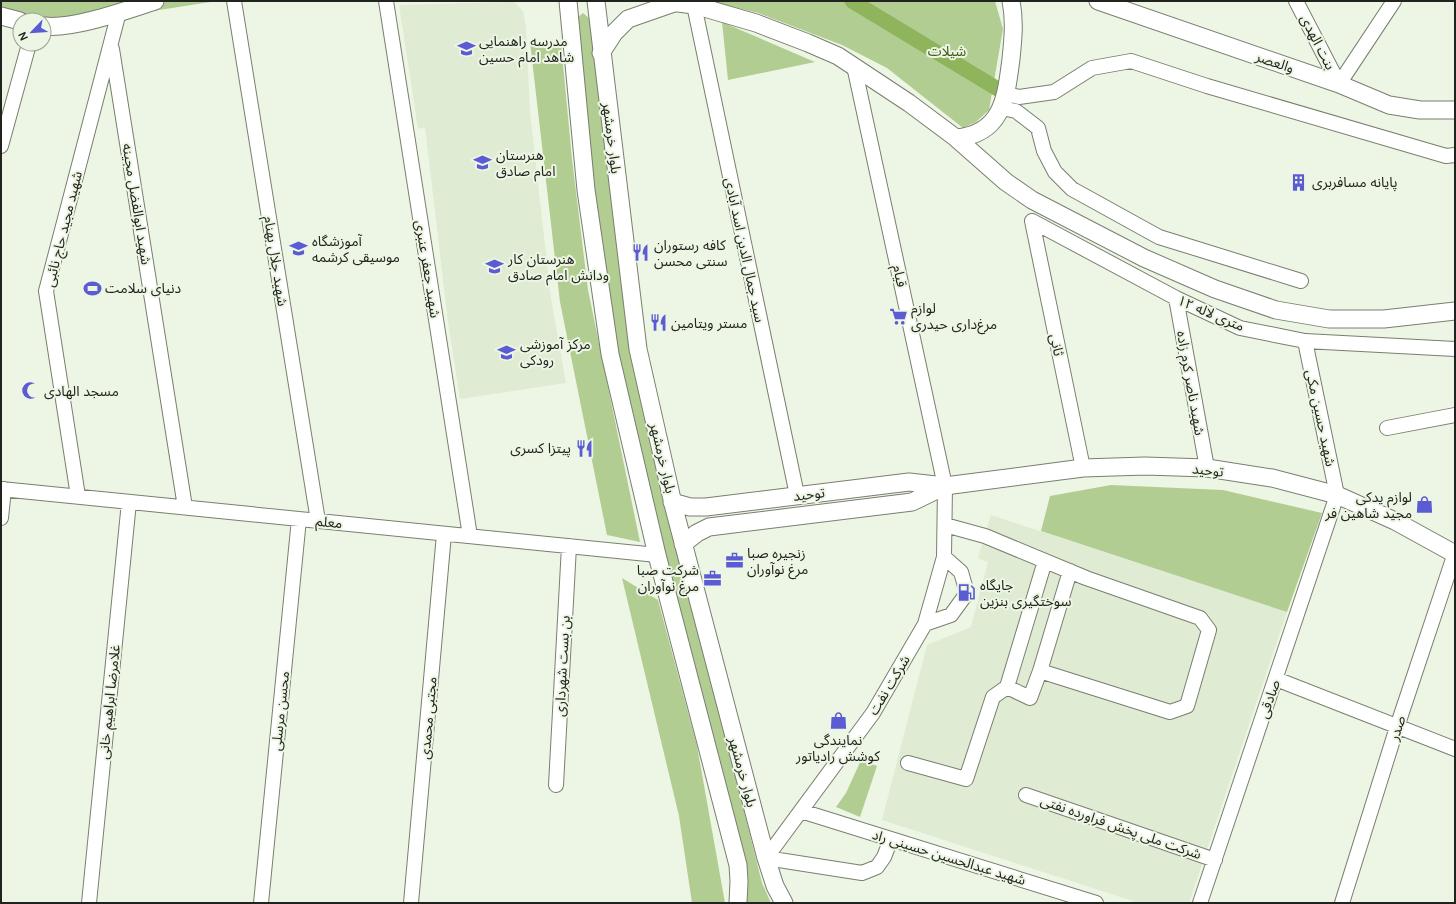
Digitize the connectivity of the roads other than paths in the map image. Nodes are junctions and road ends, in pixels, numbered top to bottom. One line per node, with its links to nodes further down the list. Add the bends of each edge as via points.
1 (156, 1): 13 (main road)
2 (234, 1): 48 (street, شهید جلال بهنام)
3 (386, 1): 52 (street, شهید جعفر عنبری)
4 (568, 1): 56 (main road, بلوار خرمشهر, via 586,190 610,354)
5 (596, 1): 19 (main road, بلوار خرمشهر)
6 (1011, 1): 22 (main road, via 1014,32)
7 (1098, 1): 12 (main road, والعصر)
8 (1296, 1): 21 (street, بنت الهدی)
9 (1394, 1): 21 (street)
10 (668, 2): 11 (main road); 19 (main road, via 628,19 614,32)
11 (694, 5): 20 (main road, via 756,23 838,56); 41 (street, سید جمال الدین اسد آبادی)
12 (1124, 5): 21 (main road, والعصر)
13 (119, 12): 16 (main road, via 76,24); 17 (street, شهید مجید حاج نائبی)
14 (1, 16): 15 (main road)
15 (12, 19)
16 (52, 27)
17 (111, 43): 40 (street, شهید مجید حاج نائبی, via 46,291); 44 (street, شهید ابوالفضل مجینه)
18 (27, 52): 25 (street)
19 (601, 53): 43 (main road, بلوار خرمشهر, via 638,349)
20 (854, 66): 24 (main road); 37 (street, قیام)
21 (1339, 84): 23 (main road, والعصر, via 1389,106 1420,110)
22 (1004, 101): 24 (main road, via 988,125 977,133); 26 (street, via 1054,92 1092,68 1131,60 1207,86 1446,156); 28 (street, via 1038,128 1044,151 1056,172 1072,189 1159,237)
23 (1455, 110)
24 (956, 138): 30 (main road, via 1006,182 1032,200 1144,258 1215,289 1276,310 1329,319 1384,319)
25 (1, 146)
26 (1455, 155)
27 (1032, 221): 29 (street, ۱۲ متری لاله); 35 (street, ثانی)
28 (1301, 281)
29 (1176, 298): 31 (street, ۱۲ متری لاله, via 1240,328); 36 (street, شهید ناصر کرم زاده)
30 (1455, 311)
31 (1306, 341): 32 (street, ۱۲ متری لاله); 39 (street, شهید حسین مکی)
32 (1455, 349)
33 (1455, 415): 34 (street)
34 (1387, 428)
35 (1083, 468): 36 (main road, توحید); 37 (main road, توحید)
36 (1207, 468): 39 (main road, توحید, via 1272,478)
37 (945, 486): 41 (main road, توحید, via 909,482); 49 (street, شرکت نفت); 50 (main road, توحید, via 912,502)
38 (2, 489): 40 (street, معلم); 46 (street)
39 (1337, 494): 55 (main road, توحید); 62 (street, صادقی)
40 (78, 496): 42 (street, معلم)
41 (797, 496): 45 (main road, توحید)
42 (129, 502): 44 (street, معلم); 74 (street, غلامرضا ابراهیم خانی)
43 (672, 502): 45 (main road, توحید, via 690,507); 53 (main road, بلوار خرمشهر)
44 (185, 507): 47 (street, معلم)
45 (706, 507): 50 (main road, via 703,514 704,522)
46 (1, 518)
47 (299, 519): 48 (street, معلم); 75 (street, محسن مرسلی)
48 (318, 521): 51 (street, معلم)
49 (945, 525): 57 (street, شرکت نفت); 58 (street, via 985,536)
50 (709, 528): 53 (main road, توحید, via 697,533)
51 (444, 534): 52 (street, معلم); 76 (street, مجتبی محمدی)
52 (470, 536): 54 (street, معلم)
53 (683, 544): 71 (main road, بلوار خرمشهر)
54 (569, 546): 56 (street, معلم); 67 (street, بن بست شهرداری)
55 (1455, 553): 64 (street, صدر)
56 (657, 555): 77 (main road, بلوار خرمشهر, via 738,865)
57 (944, 557): 60 (street, شرکت نفت); 60 (street, via 961,572 967,593 951,615)
58 (1045, 561): 59 (street); 63 (street)
59 (1070, 571): 61 (street); 61 (street, via 1200,618 1210,630 1194,684 1187,706 1170,712)
60 (925, 624): 69 (street, شرکت نفت, via 873,713)
61 (1040, 671): 63 (street, via 1030,698)
62 (1276, 679): 64 (street); 72 (street, صادقی)
63 (1007, 687): 66 (street, via 993,697 966,779)
64 (1397, 727): 65 (street); 81 (street, صدر)
65 (1455, 749)
66 (908, 763)
67 (556, 785)
68 (1026, 795): 72 (street, شرکت ملی پخش فراورده نفتی)
69 (801, 811): 70 (street, شهید عبدالحسین حسینی راد); 71 (street, شرکت نفت)
70 (891, 839): 71 (street, via 877,867 862,873); 73 (street, شهید عبدالحسین حسینی راد)
71 (766, 858): 78 (main road, بلوار خرمشهر, via 775,886)
72 (1215, 860): 80 (street, صادقی)
73 (1078, 900): 79 (street, شهید عبدالحسین حسینی راد)
74 (90, 903)
75 (261, 903)
76 (411, 903)
77 (738, 903)
78 (784, 903)
79 (1096, 903)
80 (1200, 903)
81 (1342, 903)

